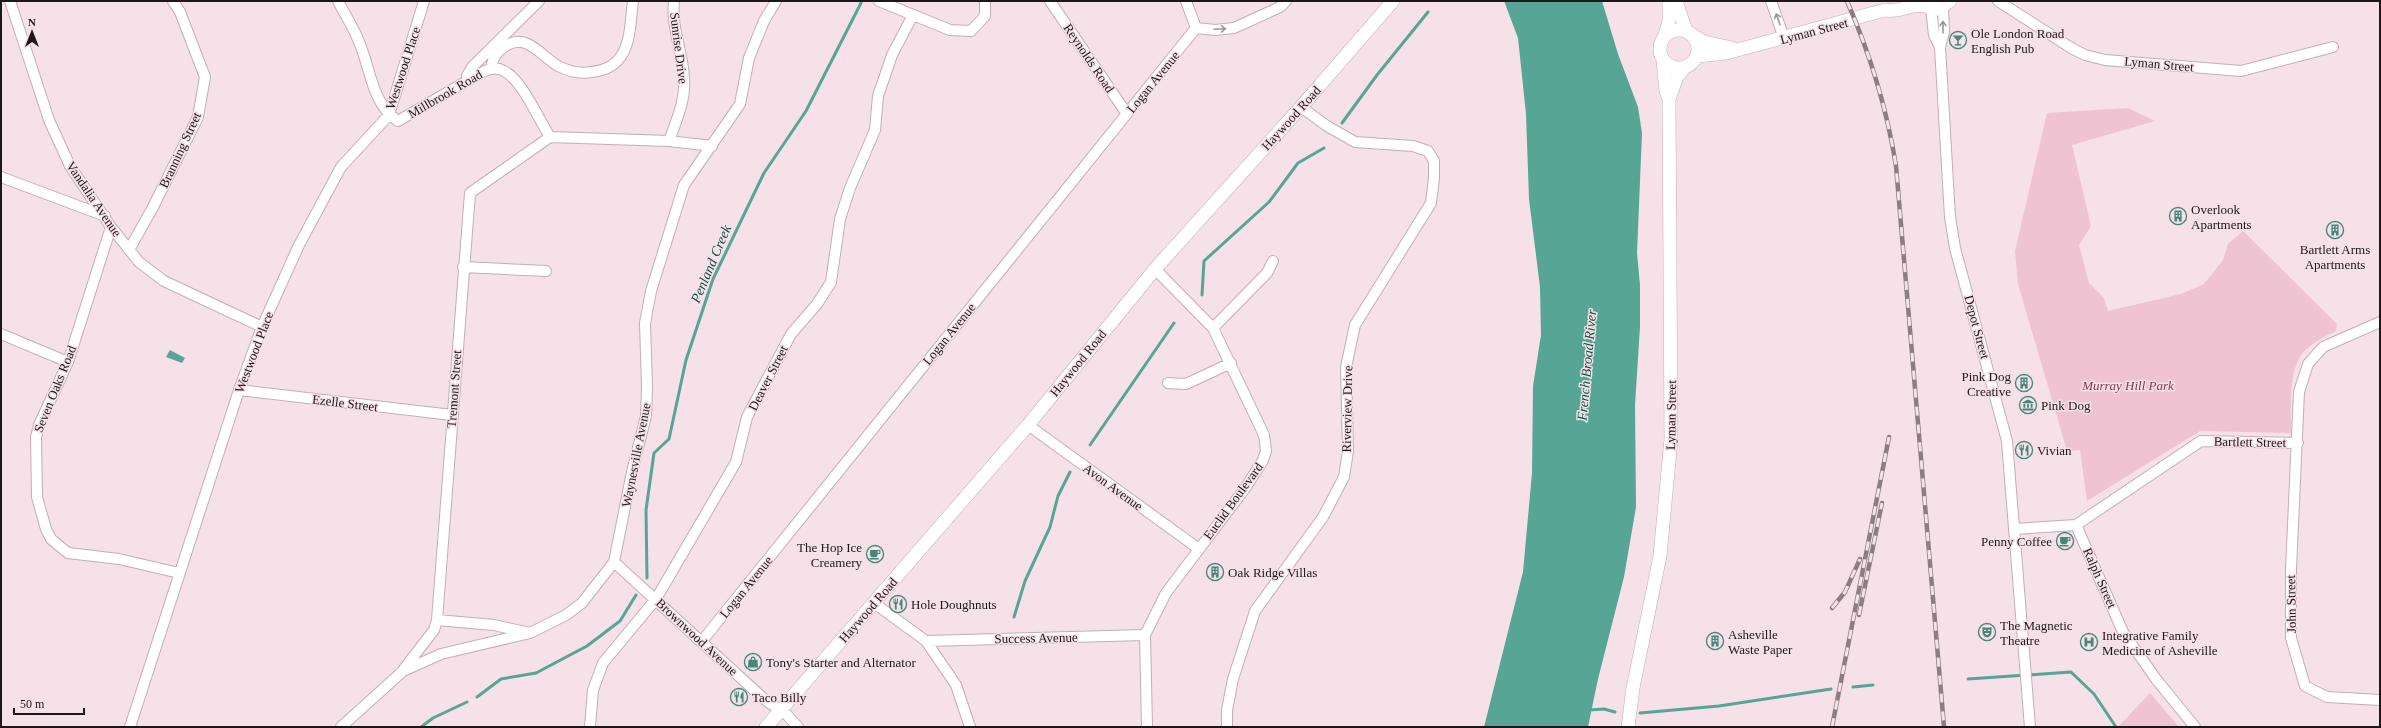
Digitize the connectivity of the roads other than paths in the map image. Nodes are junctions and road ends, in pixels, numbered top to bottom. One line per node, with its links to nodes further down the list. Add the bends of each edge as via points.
1 (10, 1): 42 (street, Vandalia Avenue, via 49,120 70,166)
2 (173, 1): 44 (street, Branning Street, via 180,12 205,77 198,117)
3 (338, 1): 37 (street, Millbrook Road, via 360,42 377,97)
4 (424, 1): 37 (street, Westwood Place)
5 (539, 1): 33 (street, via 472,67 468,73)
6 (633, 1): 32 (street, via 628,42 622,56 612,66 593,72 573,71 559,66 535,47 521,42 507,46 499,52 493,59)
7 (674, 1): 39 (street, Sunrise Drive, via 673,19 684,88)
8 (776, 1): 40 (street, Waynesville Avenue, via 764,21 749,58 740,104)
9 (879, 1): 22 (street)
10 (985, 1): 22 (street, via 985,16 971,31 950,30)
11 (1050, 1): 36 (street, Reynolds Road)
12 (1186, 1): 23 (street)
13 (1286, 1): 23 (street, one-way to 13, via 1234,28 1280,7)
14 (1393, 1): 35 (main road, Haywood Road)
15 (1669, 1): 25 (main road, via 1669,21)
16 (1676, 1): 24 (main road)
17 (1771, 1): 26 (street, one-way to 17)
18 (1897, 1): 21 (main road, Lyman Street)
19 (1998, 1): 27 (street, Lyman Street, via 2072,49 2105,60 2241,71)
20 (1933, 5): 21 (main road, Lyman Street, via 1917,5 1894,12); 61 (street, Depot Street, via 1934,35 1940,47 1952,233 2007,441)
21 (1885, 10): 26 (main road, Lyman Street)
22 (913, 15): 65 (street, Deaver Street, via 892,55 878,96 875,130 850,188 840,220 831,282 817,304 791,334 747,417 736,462)
23 (1196, 28): 36 (street, Logan Avenue)
24 (1689, 33): 25 (main road, via 1675,30); 28 (main road, Lyman Street, via 1713,45); 29 (main road, via 1698,44)
25 (1665, 35): 30 (main road, via 1660,50)
26 (1784, 38): 28 (main road, Lyman Street)
27 (2333, 46)
28 (1742, 49): 29 (main road, Lyman Street)
29 (1697, 56): 31 (main road)
30 (1664, 60): 31 (main road, via 1672,67); 34 (main road, Lyman Street)
31 (1685, 67): 34 (main road, Lyman Street)
32 (492, 69): 33 (street, Millbrook Road); 38 (street, Millbrook Road, via 504,71 516,82)
33 (469, 80): 37 (street, Millbrook Road, via 398,121)
34 (1669, 99): 83 (main road, Lyman Street, via 1671,439 1660,556 1633,688)
35 (1301, 107): 47 (main road, Haywood Road); 82 (street, Riverview Drive, via 1355,142 1413,146 1428,151 1434,162 1434,178 1431,203 1355,325 1346,367 1348,451 1344,477 1323,517 1255,611 1233,679 1227,710)
36 (1127, 114): 70 (street, Logan Avenue)
37 (389, 115): 50 (street, Westwood Place, via 341,167 299,245)
38 (550, 137): 39 (street); 46 (street, Tremont Street, via 470,193)
39 (669, 141): 40 (street)
40 (712, 146): 63 (street, Waynesville Avenue, via 693,171 678,200 647,307 644,337 646,416)
41 (1, 178): 42 (street)
42 (105, 216): 43 (street, Vandalia Avenue)
43 (111, 227): 44 (street, Vandalia Avenue); 53 (street, Seven Oaks Road)
44 (129, 250): 50 (street, Vandalia Avenue, via 139,262 164,282)
45 (1273, 261): 51 (street, via 1267,273)
46 (463, 267): 48 (street); 57 (street, Tremont Street)
47 (1155, 269): 51 (street, Euclid Boulevard); 58 (main road, Haywood Road)
48 (546, 270)
49 (2380, 322): 59 (street, Bartlett Street, via 2323,347 2308,364 2299,392)
50 (262, 327): 56 (street, Westwood Place)
51 (1213, 328): 54 (street, Euclid Boulevard)
52 (1, 334): 53 (street)
53 (68, 362): 64 (street, Seven Oaks Road, via 36,437 37,497 51,539 68,553 119,559)
54 (1231, 363): 55 (street, via 1186,384); 62 (street, Euclid Boulevard, via 1264,435 1266,451 1246,487)
55 (1168, 383)
56 (239, 390): 57 (street, Ezelle Street); 64 (street, Westwood Place)
57 (452, 415): 67 (street, Tremont Street)
58 (1028, 425): 62 (street, Avon Avenue); 66 (main road, Haywood Road)
59 (2298, 443): 60 (street, Bartlett Street, via 2201,441); 73 (street, John Street, via 2291,569 2291,638 2305,686 2327,697)
60 (2076, 525): 61 (street); 85 (street, Ralph Street, via 2123,632 2156,680)
61 (2014, 529): 84 (street, Depot Street)
62 (1199, 549): 69 (street, Euclid Boulevard, via 1166,593)
63 (614, 562): 65 (street, Brownwood Avenue); 68 (street, Waynesville Avenue, via 582,603 566,616)
64 (179, 573): 75 (street, Westwood Place)
65 (656, 599): 70 (street, Brownwood Avenue); 77 (street, Deaver Street, via 603,663 593,690)
66 (874, 603): 71 (street); 74 (main road, Haywood Road)
67 (437, 620): 68 (street, via 494,625); 72 (street, Tremont Street, via 434,630)
68 (530, 633): 72 (street, Waynesville Avenue, via 441,654)
69 (1145, 635): 71 (street, Success Avenue); 81 (street, Euclid Boulevard)
70 (702, 641): 74 (street, Brownwood Avenue, via 764,699)
71 (926, 641): 80 (street, via 956,685)
72 (403, 670): 76 (street, Waynesville Avenue)
73 (2380, 700)
74 (781, 711): 78 (main road, Haywood Road); 79 (street, Brownwood Avenue)
75 (130, 727)
76 (341, 727)
77 (590, 727)
78 (766, 727)
79 (798, 727)
80 (970, 727)
81 (1147, 727)
82 (1227, 727)
83 (1628, 727)
84 (2030, 727)
85 (2196, 727)

